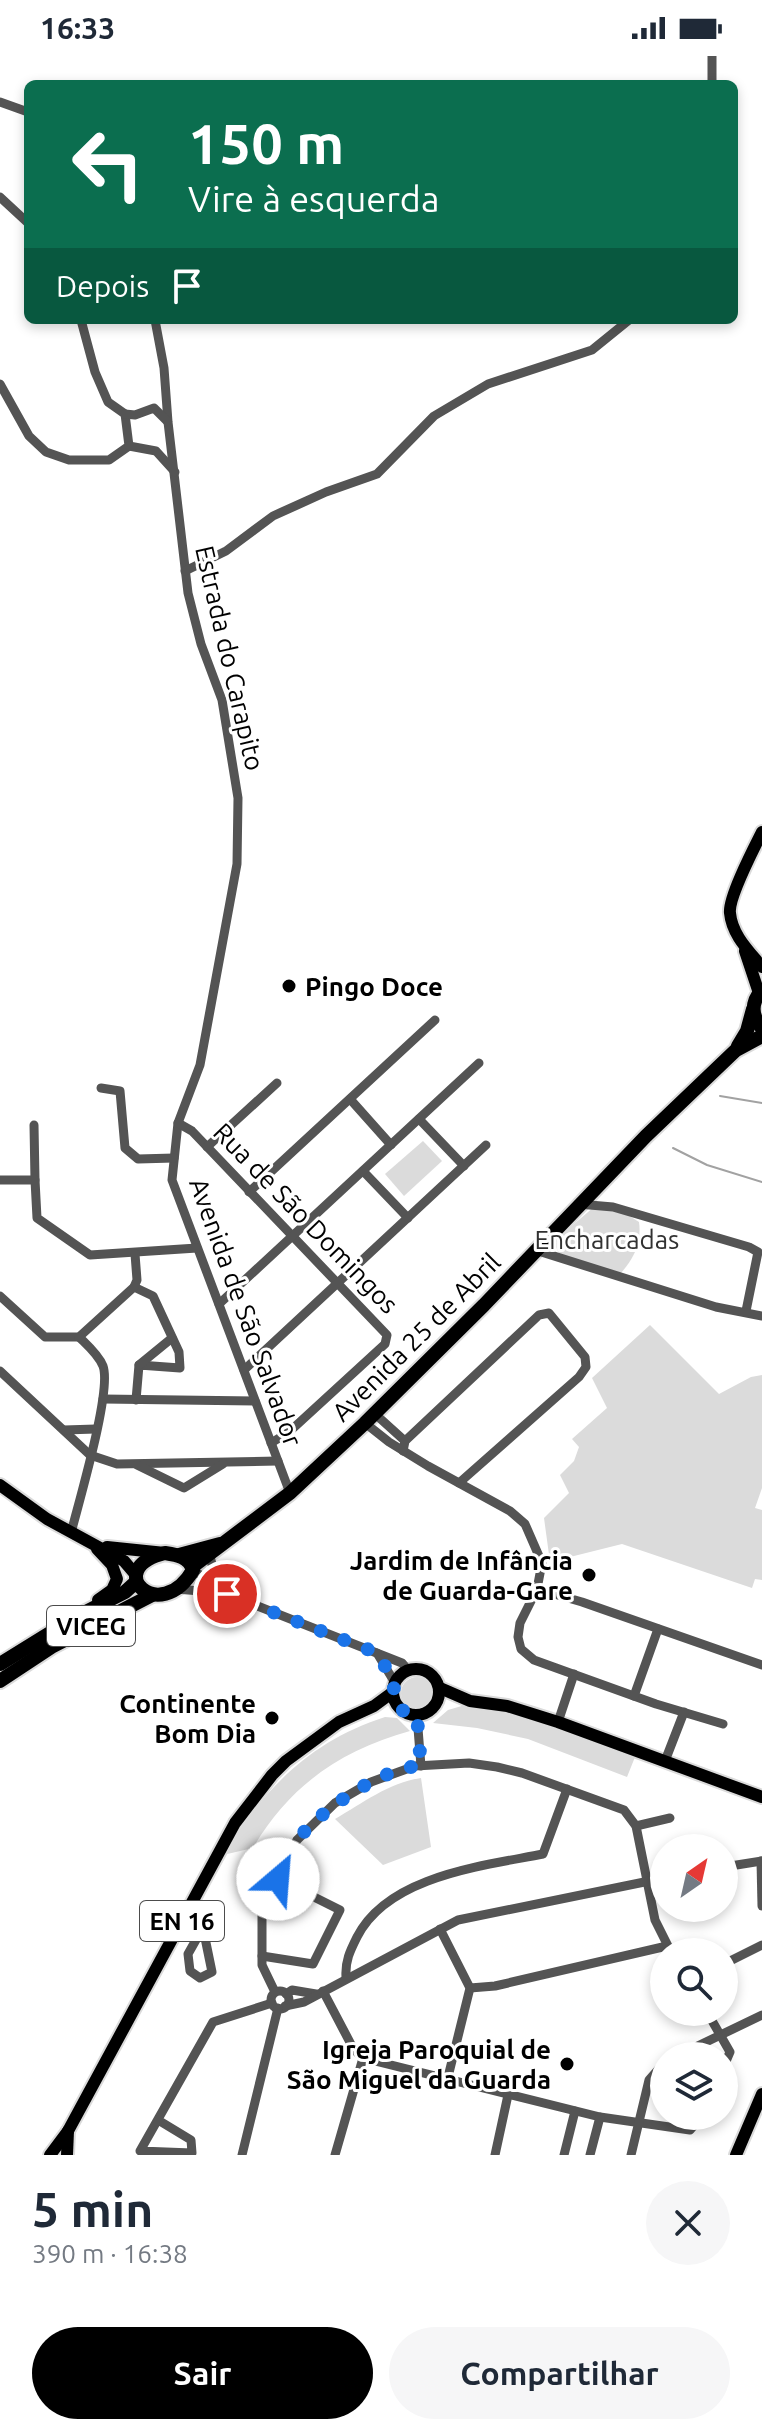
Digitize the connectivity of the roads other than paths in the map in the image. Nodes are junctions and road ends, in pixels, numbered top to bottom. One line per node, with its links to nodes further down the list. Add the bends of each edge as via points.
1 (712, 56): 2 (street)
2 (712, 80)
3 (0, 102): 4 (street)
4 (24, 111)
5 (0, 197): 6 (street)
6 (24, 219)
7 (82, 324): 13 (street, via 108,402)
8 (156, 324): 11 (street, Estrada do Carapito)
9 (624, 324): 19 (street, via 592,350 488,384 434,416 377,474 273,516 226,551)
10 (0, 384): 16 (street, via 29,436 46,452 69,460 109,460)
11 (166, 391): 12 (street); 14 (street, Estrada do Carapito)
12 (154, 408): 13 (street); 14 (street)
13 (125, 414): 16 (street)
14 (168, 422): 15 (street, Estrada do Carapito)
15 (170, 438): 17 (street); 18 (street, Estrada do Carapito)
16 (129, 446): 17 (street)
17 (156, 451): 18 (street)
18 (175, 472): 19 (street, Estrada do Carapito)
19 (185, 571): 21 (street, Estrada do Carapito, via 201,644 222,700 238,798)
20 (762, 832): 22 (main road, via 729,911)
21 (237, 864): 35 (street, Avenida de São Salvador, via 200,1065)
22 (743, 944): 23 (main road); 24 (main road)
23 (762, 967)
24 (760, 991): 25 (highway, Avenida 25 de Abril)
25 (753, 1009): 27 (highway); 29 (highway, Avenida 25 de Abril)
26 (435, 1020): 33 (street)
27 (762, 1028)
28 (762, 1036): 29 (highway, Avenida 25 de Abril)
29 (736, 1050): 45 (highway, Avenida 25 de Abril)
30 (479, 1063): 34 (street)
31 (277, 1083): 39 (street)
32 (101, 1088): 40 (street, via 120,1091 125,1148 138,1159)
33 (350, 1099): 37 (street); 46 (street)
34 (419, 1119): 37 (street); 41 (street)
35 (178, 1123): 39 (street, Rua de São Domingos); 40 (street, Avenida de São Salvador)
36 (34, 1125): 44 (street)
37 (391, 1145): 42 (street)
38 (486, 1145): 41 (street)
39 (207, 1147): 46 (street, Rua de São Domingos)
40 (174, 1158): 53 (street, Avenida de São Salvador, via 172,1180)
41 (464, 1166): 49 (street)
42 (363, 1171): 49 (street); 50 (street)
43 (0, 1180): 44 (street)
44 (35, 1180): 55 (street, via 37,1218 47,1227 90,1255)
45 (600, 1182): 47 (highway, Avenida 25 de Abril); 48 (street, via 602,1195)
46 (249, 1192): 50 (street, Rua de São Domingos)
47 (578, 1204): 48 (street); 54 (highway, Avenida 25 de Abril)
48 (613, 1207): 52 (street)
49 (408, 1218): 56 (street)
50 (291, 1237): 56 (street, Rua de São Domingos); 59 (street)
51 (762, 1246): 52 (street)
52 (749, 1247): 60 (street, via 758,1252)
53 (197, 1248): 55 (street); 59 (street, Avenida de São Salvador)
54 (535, 1250): 60 (street, via 716,1307); 70 (highway, Avenida 25 de Abril)
55 (135, 1254): 57 (street)
56 (336, 1284): 65 (street); 73 (street, Rua de São Domingos, via 387,1335 385,1344)
57 (134, 1287): 62 (street); 63 (street, via 153,1296)
58 (0, 1296): 62 (street, via 45,1337)
59 (219, 1304): 65 (street, Avenida de São Salvador)
60 (746, 1311): 61 (street)
61 (762, 1316)
62 (79, 1337): 67 (street, via 103,1367)
63 (172, 1338): 64 (street); 64 (street, via 180,1368)
64 (139, 1365): 68 (street)
65 (244, 1370): 69 (street, Avenida de São Salvador)
66 (0, 1371): 72 (street)
67 (103, 1399): 68 (street); 71 (street)
68 (136, 1400): 69 (street)
69 (255, 1401): 73 (street, Avenida de São Salvador)
70 (369, 1418): 74 (street); 81 (highway, Avenida 25 de Abril)
71 (96, 1429): 72 (street); 75 (street)
72 (64, 1430): 75 (street)
73 (271, 1443): 76 (street, Avenida de São Salvador)
74 (404, 1446): 79 (street); 79 (street, via 539,1315 549,1313 585,1357 586,1367)
75 (90, 1455): 78 (street); 82 (street)
76 (278, 1461): 77 (street); 81 (street, Avenida de São Salvador)
77 (226, 1462): 78 (street); 78 (street, via 184,1488)
78 (134, 1464)
79 (459, 1483): 91 (street, via 525,1524 542,1563)
80 (0, 1485): 82 (main road)
81 (290, 1493): 84 (highway, Avenida 25 de Abril)
82 (71, 1533): 83 (main road)
83 (95, 1544): 85 (main road); 88 (main road, via 124,1561); 94 (main road, via 117,1579)
84 (221, 1544): 85 (highway, Avenida 25 de Abril); 86 (highway, Avenida 25 de Abril)
85 (172, 1554): 87 (highway); 88 (highway, via 150,1557)
86 (210, 1556): 87 (highway, Avenida 25 de Abril); 89 (street)
87 (193, 1569): 89 (street); 90 (highway)
88 (136, 1579): 93 (highway); 94 (highway, VICEG, via 125,1592)
89 (217, 1586): 92 (street)
90 (176, 1589): 92 (street); 93 (highway)
91 (537, 1589): 95 (street); 100 (street, via 520,1623 521,1649 534,1660)
92 (227, 1594): 96 (street)
93 (152, 1595): 101 (highway, VICEG, via 53,1646)
94 (90, 1610): 97 (highway, VICEG)
95 (658, 1629): 98 (street); 104 (street)
96 (377, 1653): 99 (street); 102 (street)
97 (0, 1664)
98 (762, 1665)
99 (408, 1670): 102 (main road, EN 16); 103 (main road, via 430,1673)
100 (574, 1674): 104 (street); 110 (street)
101 (0, 1681)
102 (394, 1688): 107 (main road); 112 (main road, EN 16, via 374,1706)
103 (440, 1688): 105 (main road); 106 (main road)
104 (634, 1696): 108 (street)
105 (470, 1701): 106 (main road); 110 (main road)
106 (435, 1707): 109 (main road)
107 (399, 1708): 109 (main road); 112 (main road, EN 16)
108 (684, 1712): 111 (street); 113 (street)
109 (417, 1716): 114 (street)
110 (558, 1722): 113 (main road)
111 (723, 1724)
112 (313, 1741): 125 (main road, EN 16, via 272,1775 235,1823)
113 (665, 1761): 116 (main road)
114 (421, 1766): 115 (street, via 497,1767); 121 (street, via 371,1782 335,1803 297,1840)
115 (567, 1789): 118 (street, via 624,1810); 133 (street, via 543,1854 459,1870 376,1908 345,1961)
116 (762, 1797)
117 (670, 1818): 118 (street)
118 (636, 1826): 123 (street)
119 (762, 1861): 120 (street); 124 (street)
120 (738, 1865)
121 (278, 1879): 131 (street, via 262,1911); 131 (street, via 340,1910 313,1964)
122 (650, 1880): 123 (street)
123 (646, 1881): 126 (street, via 470,1916); 128 (street)
124 (762, 1906)
125 (183, 1919): 127 (street); 154 (main road, EN 16)
126 (440, 1929): 133 (street); 134 (street)
127 (201, 1931)
128 (664, 1938)
129 (762, 1945): 132 (street)
130 (650, 1953): 134 (street)
131 (262, 1956): 135 (street)
132 (738, 1957)
133 (346, 1977): 136 (street)
134 (470, 1988): 146 (street)
135 (275, 1992): 137 (street); 138 (street)
136 (320, 1992): 137 (street); 138 (street, via 304,2002); 144 (street)
137 (286, 1994): 138 (street, via 288,2002)
138 (278, 2006): 151 (street, via 213,2022); 157 (street)
139 (762, 2015): 141 (street)
140 (716, 2026): 141 (street)
141 (720, 2033): 142 (street); 143 (street)
142 (703, 2042)
143 (725, 2042)
144 (363, 2058): 146 (street); 158 (street)
145 (650, 2079): 152 (street)
146 (447, 2081): 148 (street)
147 (762, 2094): 163 (main road)
148 (508, 2095): 149 (street); 159 (street)
149 (575, 2111): 150 (street); 160 (street)
150 (600, 2117): 152 (street); 161 (street)
151 (158, 2120): 151 (street, via 140,2151 192,2153 191,2140)
152 (639, 2123): 153 (street); 162 (street)
153 (650, 2125)
154 (68, 2131): 155 (main road, EN 16); 156 (main road, EN 16)
155 (50, 2155)
156 (67, 2155)
157 (242, 2155)
158 (335, 2155)
159 (495, 2155)
160 (564, 2155)
161 (590, 2155)
162 (631, 2155)
163 (736, 2155)

